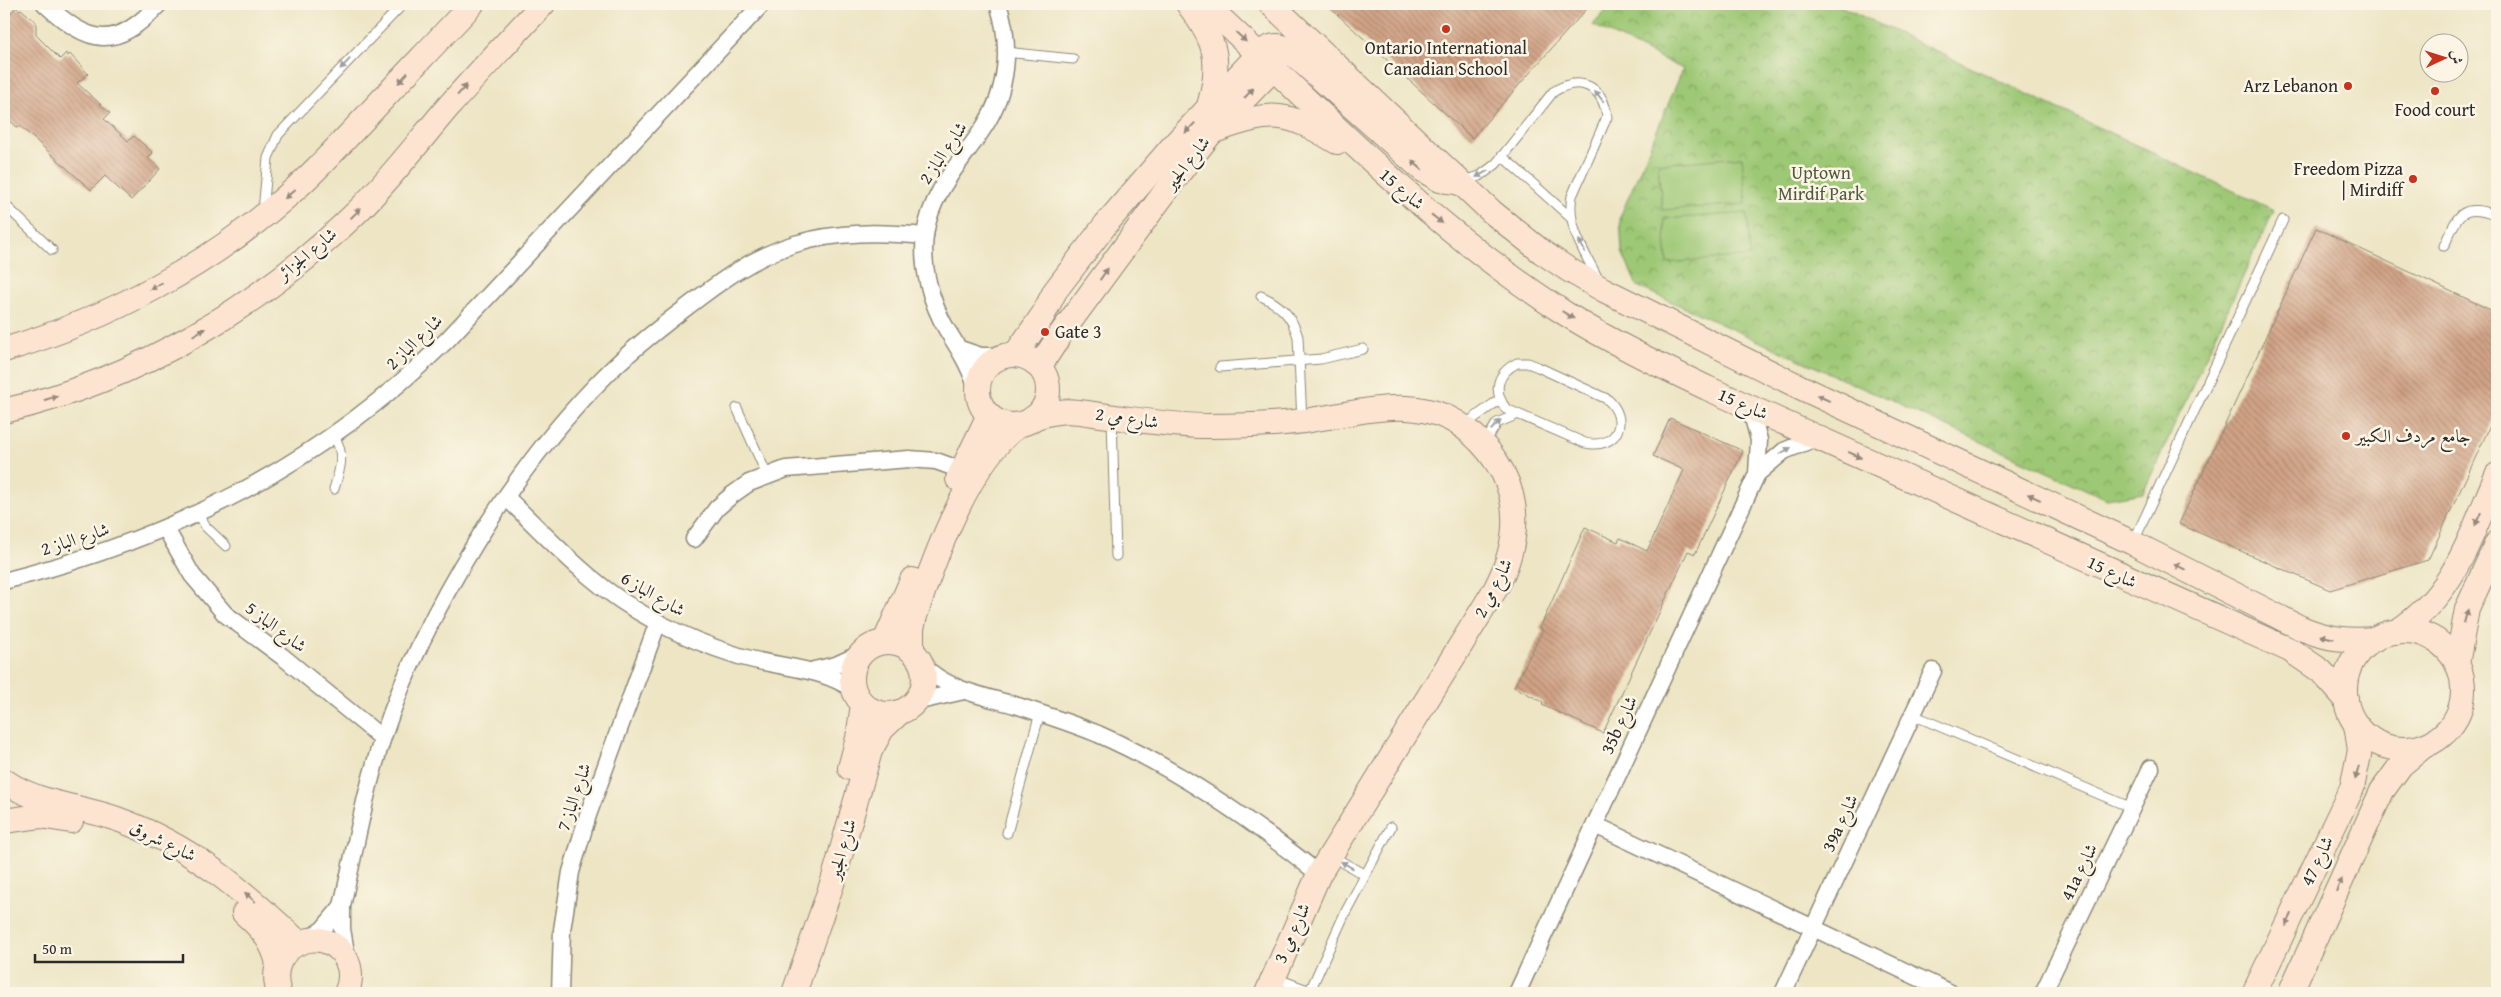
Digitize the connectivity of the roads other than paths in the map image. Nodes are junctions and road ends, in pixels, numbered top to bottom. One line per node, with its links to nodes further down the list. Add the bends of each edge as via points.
1 (45, 4): 2 (street, via 69,26 99,37 115,36 130,30)
2 (159, 4)
3 (403, 4): 20 (lane, one-way to 20, via 278,135 268,158)
4 (472, 4): 20 (street, one-way to 20, via 324,161)
5 (543, 4): 44 (street, شارع الجزائر, one-way to 5, via 58,396 140,363 218,321 292,269 360,209 472,79)
6 (762, 4): 52 (street, شارع الباز 2, via 447,340 393,390)
7 (998, 4): 11 (street, شارع الباز 2)
8 (1188, 4): 14 (street, via 1208,32 1216,56 1216,81)
9 (1205, 4): 12 (street, شارع 15, one-way to 12)
10 (1275, 7): 12 (street, via 1283,34); 18 (street, شارع 15)
11 (1006, 52): 13 (lane); 24 (street, شارع الباز 2, via 1005,71 995,107 946,178 929,215)
12 (1272, 56): 14 (street, شارع الجير); 15 (street, شارع الجير, one-way to 12); 17 (street, شارع 15); 18 (street, one-way to 12, via 1440,180 1423,170 1289,50)
13 (1073, 59)
14 (1209, 109): 28 (street, شارع الجير, one-way to 28, via 1139,184)
15 (1211, 133): 17 (street, via 1256,117 1287,117 1312,126); 30 (street, شارع الجير, one-way to 15, via 1148,213)
16 (1502, 156): 18 (lane, one-way to 18, via 1488,171); 22 (lane); 22 (lane, one-way to 16, via 1572,196 1607,117 1599,93 1576,83 1564,85 1553,92)
17 (1371, 162): 41 (street, شارع 15, one-way to 41, via 1491,262 1567,315 1659,365)
18 (1460, 182): 27 (street, شارع 15, via 1542,252)
19 (4, 204): 26 (lane)
20 (263, 216): 33 (street, one-way to 33, via 195,264 122,304 53,334)
21 (2497, 216): 25 (lane, via 2475,209 2467,210 2455,220)
22 (1571, 218): 27 (lane, one-way to 22, via 1576,235)
23 (2283, 220): 64 (lane)
24 (925, 236): 31 (street, شارع الباز 2, via 924,260 936,307); 60 (street, via 878,233 820,237 793,244 743,266 638,345 609,372 554,432)
25 (2444, 246)
26 (52, 250)
27 (1604, 290): 38 (street, شارع 15)
28 (1055, 291): 30 (street, via 1059,304); 34 (street, شارع الجير, via 1044,315)
29 (1261, 296): 35 (lane, via 1275,302 1295,325)
30 (1077, 314): 37 (street, شارع الجير, via 1067,340)
31 (960, 349): 34 (street, via 981,356); 39 (street, شارع الباز 2, via 972,371)
32 (1363, 349): 35 (lane, via 1336,357)
33 (4, 350)
34 (1008, 356): 37 (street, via 1028,359); 39 (street, via 995,359 983,371)
35 (1300, 361): 36 (lane); 49 (lane)
36 (1220, 367)
37 (1043, 374): 43 (street, شارع مي 2, via 1061,397); 48 (street, via 1047,398 1044,406)
38 (1800, 387): 50 (street); 64 (street, شارع 15, one-way to 38)
39 (978, 394): 45 (street, via 983,409)
40 (1499, 400): 46 (lane); 46 (lane, via 1497,389 1506,369 1516,363 1528,363 1607,399 1615,406 1619,427 1606,443 1596,446); 51 (lane)
41 (1750, 407): 50 (street, شارع 15); 56 (street, 35b شارع, via 1759,440)
42 (737, 408): 57 (lane)
43 (1078, 410): 47 (street, شارع مي 2); 48 (street, شارع مي 2, via 1055,412)
44 (4, 411)
45 (989, 415): 48 (street, via 1003,424); 55 (street)
46 (1516, 415): 54 (lane, one-way to 46, via 1497,423)
47 (1112, 417): 49 (street, شارع مي 2, via 1202,426); 67 (lane)
48 (1026, 421): 73 (street, via 993,448 959,510 914,616 911,633)
49 (1302, 421): 51 (street, شارع مي 2, via 1401,407 1433,412)
50 (1784, 423): 53 (street, شارع 15)
51 (1462, 426): 54 (street, شارع مي 2)
52 (333, 435): 59 (lane, via 342,458); 61 (street, شارع الباز 2, via 268,478)
53 (1818, 437): 56 (street, 35b شارع, one-way to 53, via 1784,451); 79 (street, شارع 15, one-way to 79, via 2301,656 2331,680)
54 (1483, 444): 93 (street, شارع مي 2, via 1500,468 1513,503 1515,526 1506,569)
55 (962, 470): 57 (street, via 936,461 909,459 806,467); 71 (street)
56 (1757, 474): 90 (street, 35b شارع)
57 (767, 475): 63 (street, via 732,494)
58 (2497, 475): 70 (street, one-way to 70, via 2449,580 2426,610)
59 (334, 489)
60 (507, 498): 69 (street, شارع الباز 6, via 588,576 633,609); 84 (street, via 477,542 424,638)
61 (199, 514): 62 (street, شارع الباز 2); 66 (lane, via 210,532)
62 (166, 529): 68 (street, شارع الباز 2, via 89,557); 84 (street, شارع الباز 5, via 192,575 226,614)
63 (694, 539)
64 (2133, 543): 70 (street, شارع 15, one-way to 64, via 2345,640 2315,634)
65 (2497, 543): 74 (street, one-way to 65, via 2467,609)
66 (226, 546)
67 (1116, 556)
68 (4, 581)
69 (658, 622): 75 (street, شارع الباز 6, via 739,656); 104 (street, شارع الباز 7, via 588,815 571,872 562,930)
70 (2385, 635): 74 (street, via 2410,631 2431,638 2449,652); 79 (street, via 2364,647 2352,665)
71 (885, 642): 72 (street, via 876,643); 73 (street, via 895,642)
72 (860, 654): 75 (street, شارع الباز 6, via 836,665); 78 (street, via 852,671)
73 (917, 658): 77 (street, via 942,681); 80 (street, via 924,684)
74 (2457, 664): 85 (street, via 2463,691 2458,711 2448,729)
75 (810, 670): 78 (street, شارع الباز 6, via 833,677)
76 (1933, 671): 82 (street, 39a شارع)
77 (965, 690): 80 (street); 81 (street)
78 (858, 697): 80 (street, via 877,712); 105 (street, شارع الجير, via 856,749 819,874)
79 (2346, 699): 83 (street)
80 (908, 707): 106 (street, شارع الجير, via 882,729 870,751 833,881)
81 (1040, 713): 92 (lane); 93 (street, via 1100,735 1195,786)
82 (1913, 715): 88 (lane); 96 (street, 39a شارع)
83 (2356, 725): 85 (street, via 2380,744 2411,749); 111 (street, شارع 47, one-way to 111, via 2360,750 2352,788)
84 (382, 738): 95 (street)
85 (2426, 745): 112 (street, شارع 47, one-way to 85, via 2382,791 2401,765)
86 (2151, 768): 88 (street, 41a شارع)
87 (5, 781): 89 (street, via 10,802); 97 (street, شارع شروق, one-way to 87, via 245,892 179,846 118,820 26,794)
88 (2132, 808): 110 (street, 41a شارع)
89 (4, 821): 99 (street, شارع شروق, via 27,816 50,817 96,828 159,854 214,887 257,925 271,943)
90 (1595, 825): 96 (street); 107 (street, 35b شارع)
91 (1391, 827): 94 (lane)
92 (1006, 833)
93 (1325, 865): 94 (lane, one-way to 93); 100 (street, شارع مي 3)
94 (1365, 875): 102 (lane)
95 (342, 906): 97 (street, via 323,929); 98 (street)
96 (1813, 928): 108 (street, 39a شارع); 109 (street)
97 (302, 941): 98 (street, via 326,942); 99 (street, via 289,948)
98 (347, 962): 101 (street, via 350,981)
99 (278, 964): 103 (street, شارع شروق)
100 (1270, 985): 102 (lane)
101 (347, 992)
102 (1310, 992)
103 (279, 993)
104 (560, 993)
105 (777, 993)
106 (794, 993)
107 (1517, 993)
108 (1783, 993)
109 (1952, 993)
110 (2043, 993)
111 (2254, 993)
112 (2290, 993)

